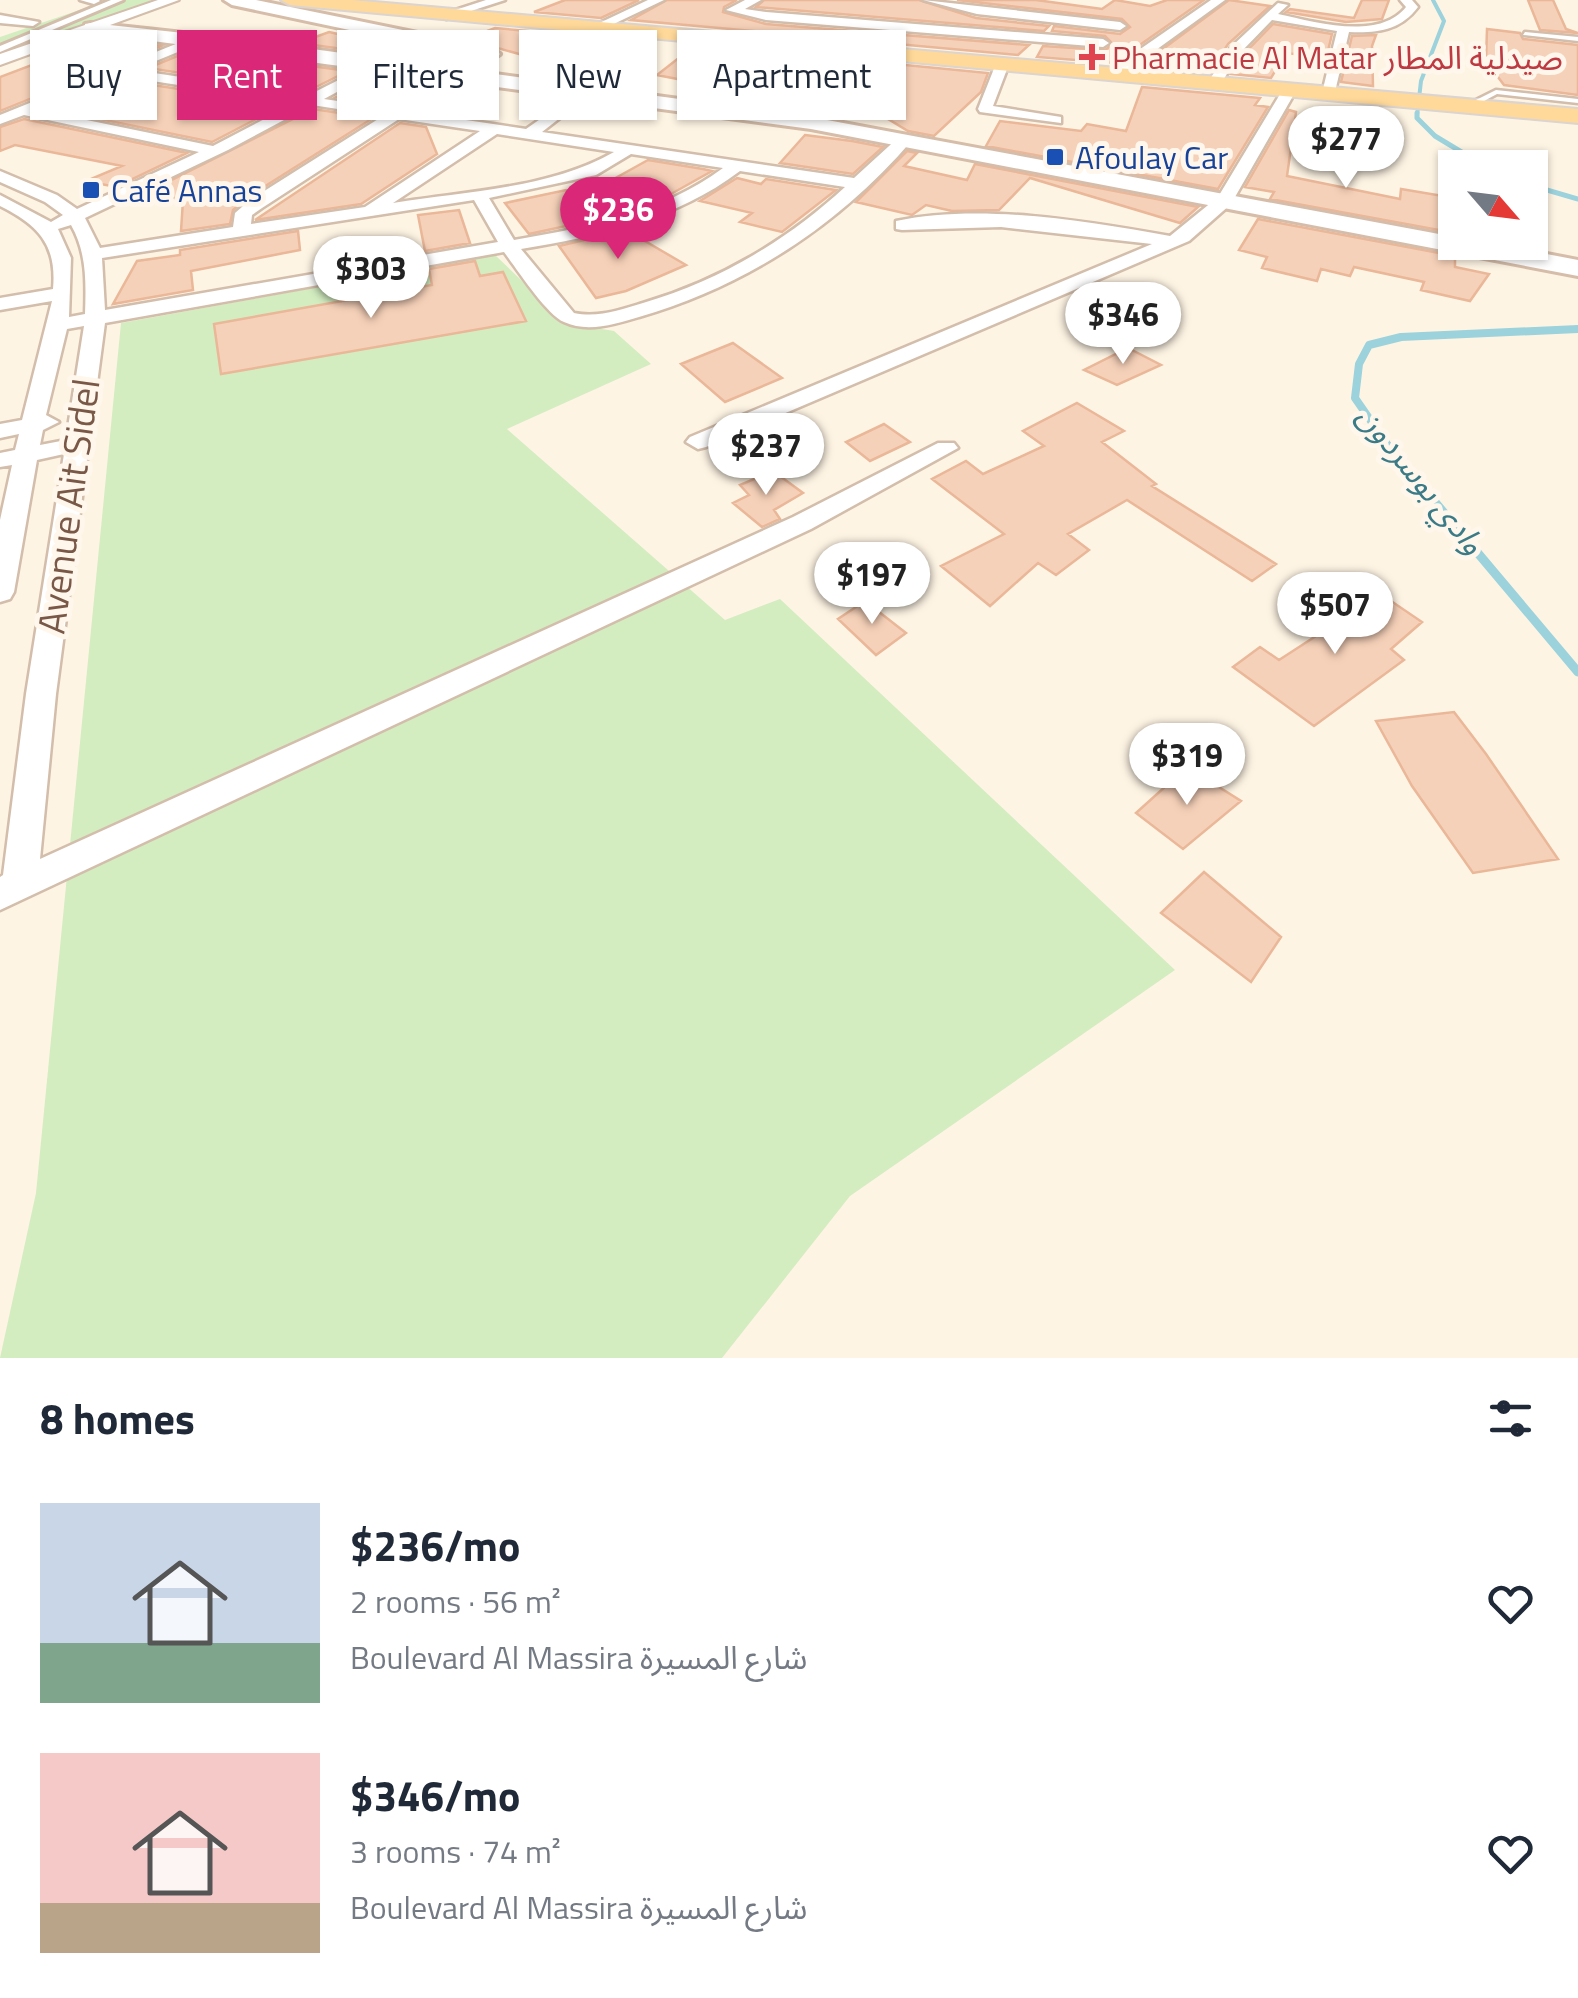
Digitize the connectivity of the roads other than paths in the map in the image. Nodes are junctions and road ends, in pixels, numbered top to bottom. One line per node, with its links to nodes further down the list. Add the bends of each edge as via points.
1 (86, 0): 2 (street)
2 (95, 0): 24 (street)
3 (118, 0): 37 (street)
4 (172, 0): 28 (street)
5 (232, 0): 39 (main road)
6 (290, 0): 19 (main road)
7 (495, 0): 19 (street)
8 (658, 0): 29 (street)
9 (929, 0): 14 (street)
10 (1219, 0): 43 (street)
11 (1259, 0): 15 (street)
12 (1404, 0): 25 (street, via 1411,13)
13 (746, 1): 22 (street, via 732,11)
14 (951, 2): 23 (street); 27 (street)
15 (1282, 5): 20 (street); 25 (street)
16 (822, 7): 22 (street)
17 (1089, 9): 27 (street, via 1113,16)
18 (874, 10): 23 (street)
19 (446, 15): 29 (main road)
20 (1270, 16): 30 (street); 44 (street)
21 (0, 18): 24 (street)
22 (790, 18): 26 (street)
23 (911, 19): 26 (street)
24 (33, 22): 31 (street)
25 (1388, 23): 30 (street)
26 (896, 25): 36 (street)
27 (1120, 26): 36 (street)
28 (91, 28): 34 (main road); 40 (street)
29 (597, 28): 33 (main road)
30 (1343, 31): 47 (street)
31 (0, 33)
32 (1525, 34): 35 (lane)
33 (677, 35)
34 (177, 37)
35 (1578, 39)
36 (1104, 43): 42 (street)
37 (0, 49)
38 (906, 55): 41 (main road)
39 (510, 58)
40 (0, 60)
41 (1002, 64): 42 (main road); 60 (street, via 985,109)
42 (1068, 69): 43 (main road)
43 (1115, 73): 44 (main road)
44 (1216, 82): 46 (main road)
45 (657, 87): 61 (main road)
46 (1290, 90): 47 (main road); 72 (street)
47 (1329, 93): 50 (main road)
48 (1578, 101): 50 (lane, via 1496,92)
49 (657, 103): 61 (main road)
50 (1459, 105): 53 (main road)
51 (30, 108): 52 (street)
52 (24, 110): 54 (street); 66 (street)
53 (1578, 116)
54 (0, 120)
55 (274, 120): 66 (street)
56 (387, 120): 77 (street, via 244,213)
57 (448, 120): 62 (street)
58 (548, 120): 63 (street)
59 (814, 120): 61 (street)
60 (1056, 120)
61 (812, 123): 64 (main road)
62 (496, 128): 63 (street); 73 (street)
63 (531, 133): 65 (street)
64 (904, 139): 69 (street); 72 (main road)
65 (631, 148): 67 (street); 70 (street, via 566,180)
66 (214, 151): 74 (street)
67 (738, 165): 69 (street); 79 (street, via 672,208)
68 (0, 176): 74 (street, Avenue Ait Sidel, via 41,192)
69 (858, 184): 79 (street, via 782,251 751,269 690,296 602,321 567,317)
70 (479, 195): 73 (street); 79 (street)
71 (0, 200): 76 (street)
72 (1225, 200): 78 (street); 81 (main road)
73 (364, 214): 77 (street)
74 (76, 218): 76 (street); 80 (street, Avenue Ait Sidel)
75 (902, 225): 78 (street, via 964,220)
76 (49, 229): 82 (street, Avenue Ait Sidel, via 58,242)
77 (241, 233): 80 (street)
78 (1172, 242): 89 (street)
79 (510, 248): 84 (street)
80 (95, 254): 84 (street, Avenue Ait Sidel)
81 (1578, 268)
82 (62, 292): 83 (street); 85 (street, Avenue Ait Sidel)
83 (0, 304)
84 (94, 319): 85 (street); 86 (street, Avenue Ait Sidel)
85 (56, 325): 87 (street, Avenue Ait Sidel)
86 (79, 414): 87 (street); 90 (street, Avenue Ait Sidel)
87 (32, 425): 88 (street); 92 (street, Avenue Ait Sidel)
88 (0, 432)
89 (698, 442)
90 (76, 445): 92 (street); 95 (street, Avenue Ait Sidel)
91 (946, 448): 95 (street, via 802,522)
92 (26, 454): 93 (street); 94 (street, Avenue Ait Sidel)
93 (0, 460)
94 (0, 587)
95 (10, 890)

